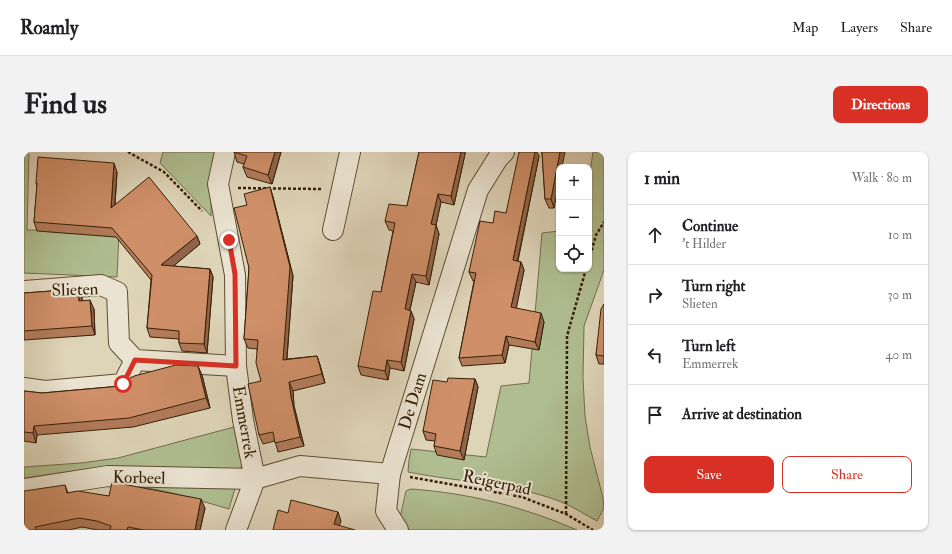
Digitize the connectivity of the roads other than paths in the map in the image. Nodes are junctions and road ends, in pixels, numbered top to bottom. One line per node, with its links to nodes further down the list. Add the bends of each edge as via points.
1 (225, 152): 7 (street, Emmerrek, via 218,184 235,274)
2 (350, 152): 4 (street)
3 (498, 154): 9 (street, De Dam, via 478,190)
4 (333, 230)
5 (24, 291): 6 (street, Slieten, via 100,285 117,292 119,344)
6 (135, 360): 7 (street); 8 (street, via 123,384 45,391)
7 (236, 366): 10 (street, Emmerrek, via 242,420)
8 (24, 388)
9 (390, 474): 10 (street, via 300,466); 13 (street, De Dam, via 386,511)
10 (255, 479): 11 (street, Korbeel, via 108,476); 12 (street)
11 (24, 489)
12 (236, 530)
13 (398, 530)

